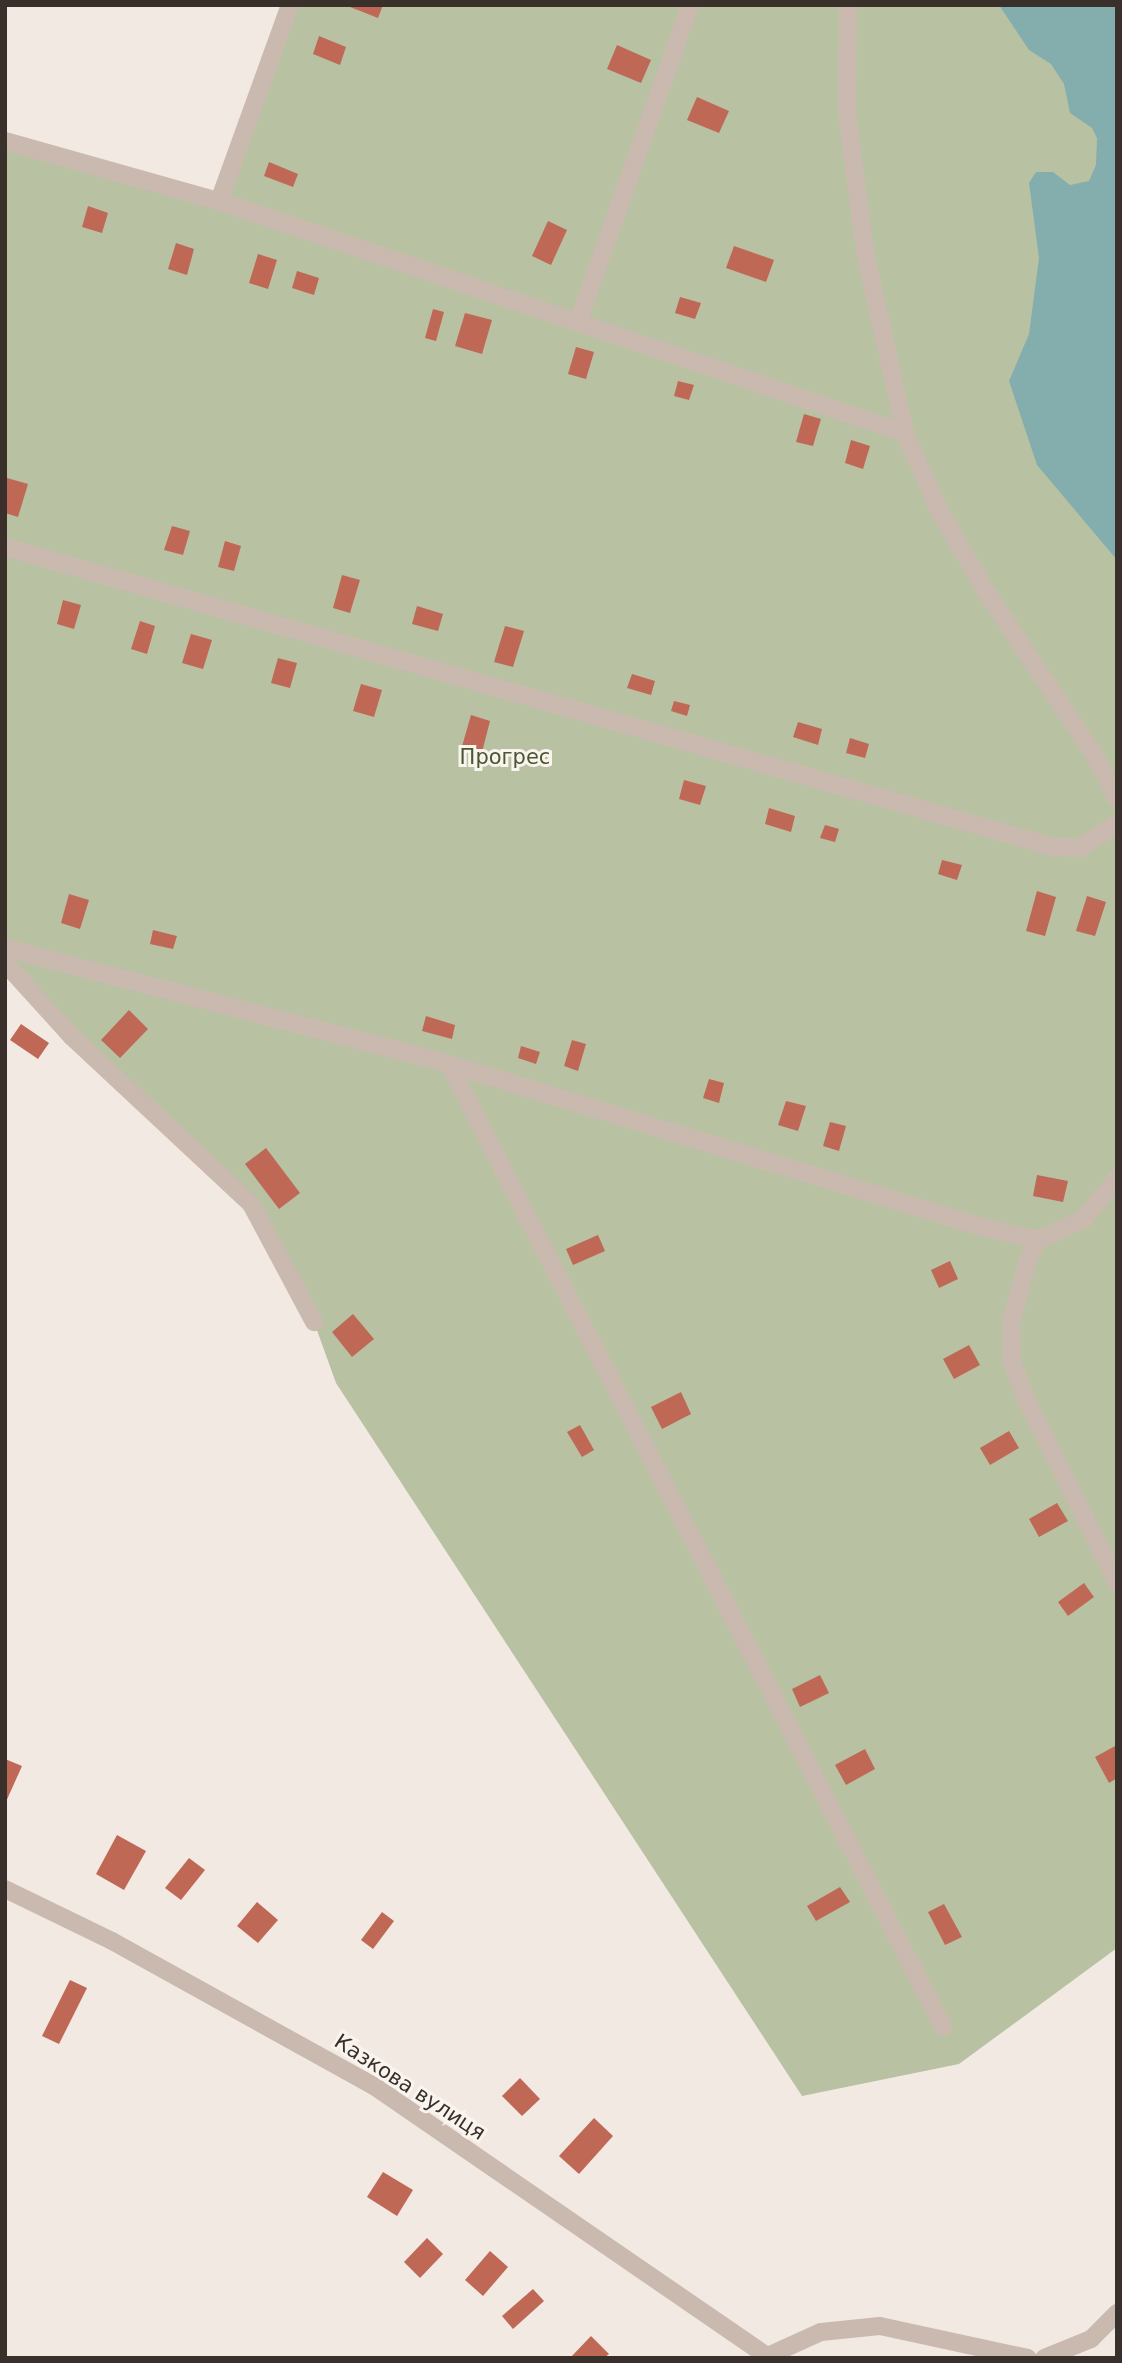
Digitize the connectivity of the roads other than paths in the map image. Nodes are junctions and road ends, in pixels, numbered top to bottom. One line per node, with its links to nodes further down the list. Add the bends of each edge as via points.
1 (290, 5): 5 (street)
2 (690, 5): 6 (street)
3 (848, 5): 7 (street, via 847,113 863,238)
4 (5, 141): 5 (street)
5 (219, 201): 6 (street)
6 (578, 323): 7 (street)
7 (905, 433): 9 (street, via 939,510 978,579 1096,758)
8 (5, 547): 10 (street, via 1053,847 1080,848)
9 (1117, 800)
10 (1117, 823)
11 (5, 948): 13 (street)
12 (5, 963): 16 (street, via 72,1037 251,1203)
13 (449, 1064): 15 (street, via 982,1227); 19 (street)
14 (1117, 1178): 15 (street, via 1084,1219)
15 (1038, 1240): 17 (street, via 1011,1322 1012,1362)
16 (314, 1322)
17 (1117, 1582)
18 (5, 1889): 21 (street, Казкова вулиця, via 112,1941 374,2086)
19 (943, 2027)
20 (1117, 2314): 23 (street, via 1091,2339)
21 (769, 2357): 22 (street, via 821,2332 880,2326)
22 (1028, 2358)
23 (1044, 2358)

